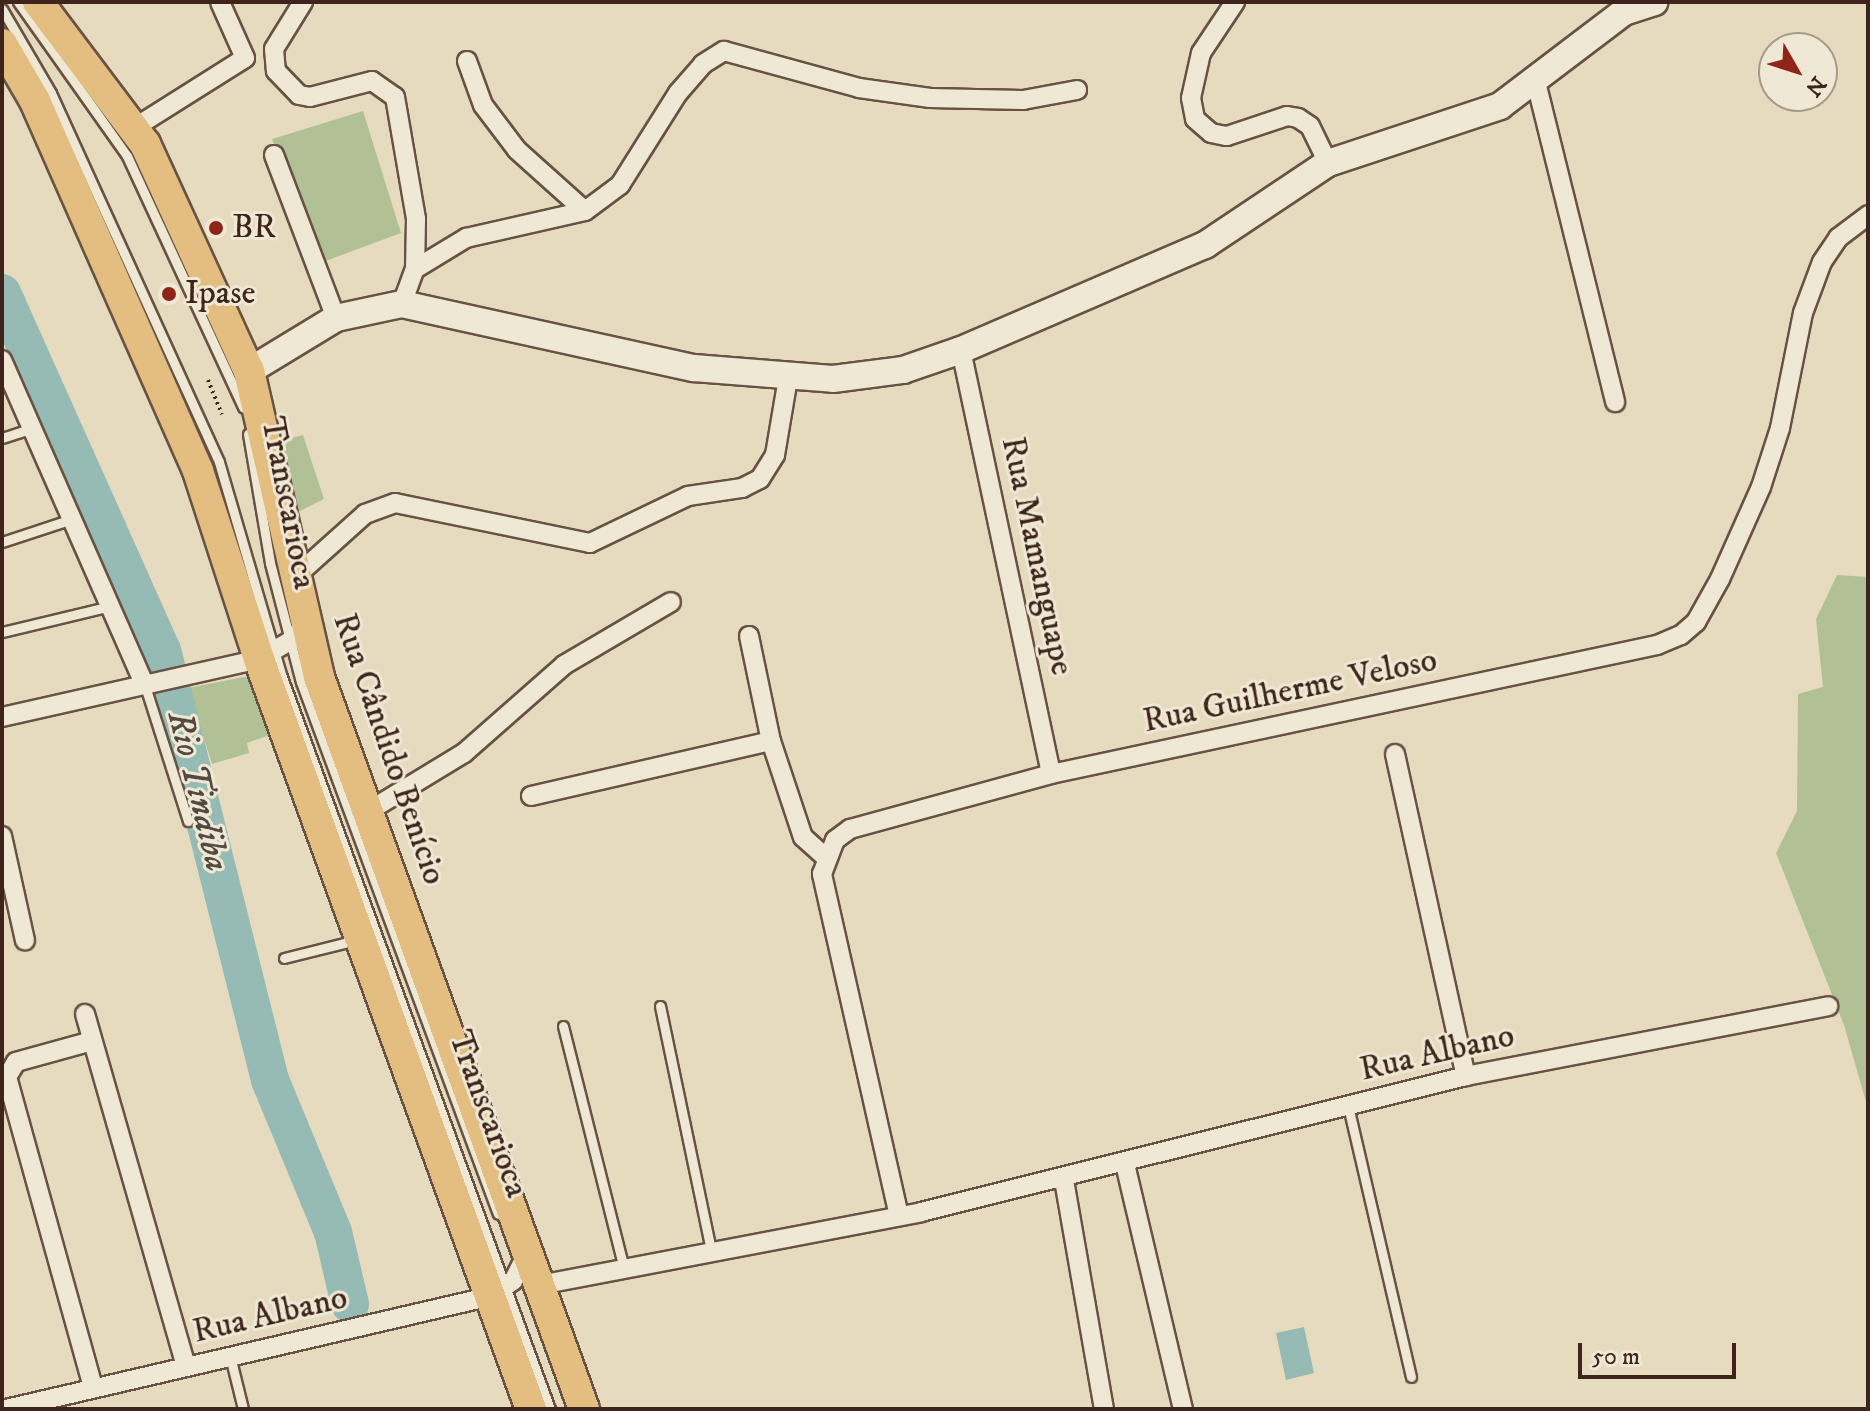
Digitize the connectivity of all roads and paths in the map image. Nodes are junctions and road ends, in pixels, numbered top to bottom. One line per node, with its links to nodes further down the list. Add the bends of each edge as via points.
1 (18, 2): 36 (lane, Transcarioca, via 127,156 229,366 243,407)
2 (38, 2): 12 (main road, Rua Cândido Benício)
3 (220, 2): 12 (street, via 245,58)
4 (303, 2): 17 (street, via 274,49 276,71 299,95 310,97 372,81 395,97 416,219)
5 (1235, 2): 14 (street, via 1201,53 1191,98 1195,119 1211,133 1227,136 1287,116 1298,118 1310,126)
6 (1654, 2): 10 (street, via 1624,12)
7 (2, 9): 36 (lane, Transcarioca, via 51,93 203,423)
8 (2, 44): 36 (main road, Rua Cândido Benício, via 35,101 198,471)
9 (467, 61): 15 (street, via 483,105 517,150)
10 (1535, 78): 14 (street, via 1500,106 1470,119 1371,145); 25 (street)
11 (1077, 90): 15 (street, via 986,102 930,98 859,88 724,51 703,64 678,93 620,185)
12 (134, 128): 22 (main road, Rua Cândido Benício, via 159,170)
13 (274, 155): 19 (street)
14 (1328, 163): 20 (street, via 1205,245)
15 (585, 211): 17 (street, via 466,238)
16 (1868, 215): 41 (street, Rua Guilherme Veloso, via 1838,238 1822,262 1803,313 1780,428 1761,487 1720,579 1696,622 1681,635 1657,645)
17 (415, 269): 18 (street)
18 (402, 304): 19 (street); 23 (street, via 567,344 694,368)
19 (336, 318): 22 (street)
20 (961, 350): 23 (street, via 903,370 833,379); 41 (street, Rua Mamanguape)
21 (2, 360): 27 (street)
22 (249, 371): 31 (main road, Rua Cândido Benício)
23 (788, 378): 31 (street, via 775,455 760,479 742,488 688,496 590,543 395,503 365,514)
24 (208, 380): 26 (path)
25 (1615, 402)
26 (222, 414)
27 (32, 428): 28 (lane); 29 (street)
28 (2, 438)
29 (72, 519): 30 (lane); 33 (street)
30 (2, 542)
31 (296, 576): 36 (main road, Rua Cândido Benício)
32 (671, 602): 43 (street, via 564,665 464,753)
33 (110, 606): 34 (lane); 37 (street)
34 (2, 632)
35 (749, 636): 39 (street)
36 (282, 644): 37 (street); 43 (main road, Rua Cândido Benício); 47 (main road, Rua Cândido Benício); 60 (lane, Transcarioca); 63 (lane, Transcarioca)
37 (152, 681): 38 (street); 44 (lane)
38 (2, 717)
39 (771, 741): 42 (street); 46 (street, via 803,837)
40 (1395, 754): 55 (street)
41 (1051, 774): 46 (street, Rua Guilherme Veloso, via 850,829)
42 (531, 796)
43 (367, 812): 63 (main road, Rua Cândido Benício)
44 (188, 821)
45 (2, 836): 48 (street)
46 (825, 857): 59 (street, via 822,874)
47 (359, 939): 49 (lane); 63 (main road, Rua Cândido Benício)
48 (25, 941)
49 (284, 958)
50 (660, 1006): 61 (lane)
51 (1828, 1006): 55 (street, Rua Albano)
52 (85, 1014): 54 (street)
53 (563, 1026): 62 (lane)
54 (92, 1041): 65 (street); 67 (street, via 16,1062 7,1077)
55 (1466, 1076): 56 (street, Rua Albano)
56 (1348, 1106): 57 (street, Rua Albano); 66 (lane)
57 (1125, 1164): 58 (street, Rua Albano); 74 (street)
58 (1064, 1180): 59 (street, Rua Albano); 73 (street)
59 (899, 1216): 61 (street, Rua Albano)
60 (503, 1228)
61 (711, 1250): 62 (street, Rua Albano)
62 (624, 1269): 63 (street, Rua Albano)
63 (518, 1277): 64 (street, Rua Albano); 70 (main road, Rua Cândido Benício); 71 (lane, Transcarioca); 72 (main road, Rua Cândido Benício)
64 (230, 1356): 65 (street, Rua Albano); 69 (lane)
65 (186, 1367): 67 (street, Rua Albano)
66 (1411, 1377)
67 (93, 1388): 68 (street, Rua Albano)
68 (6, 1409)
69 (243, 1409)
70 (531, 1409)
71 (550, 1409)
72 (584, 1409)
73 (1104, 1409)
74 (1183, 1409)

